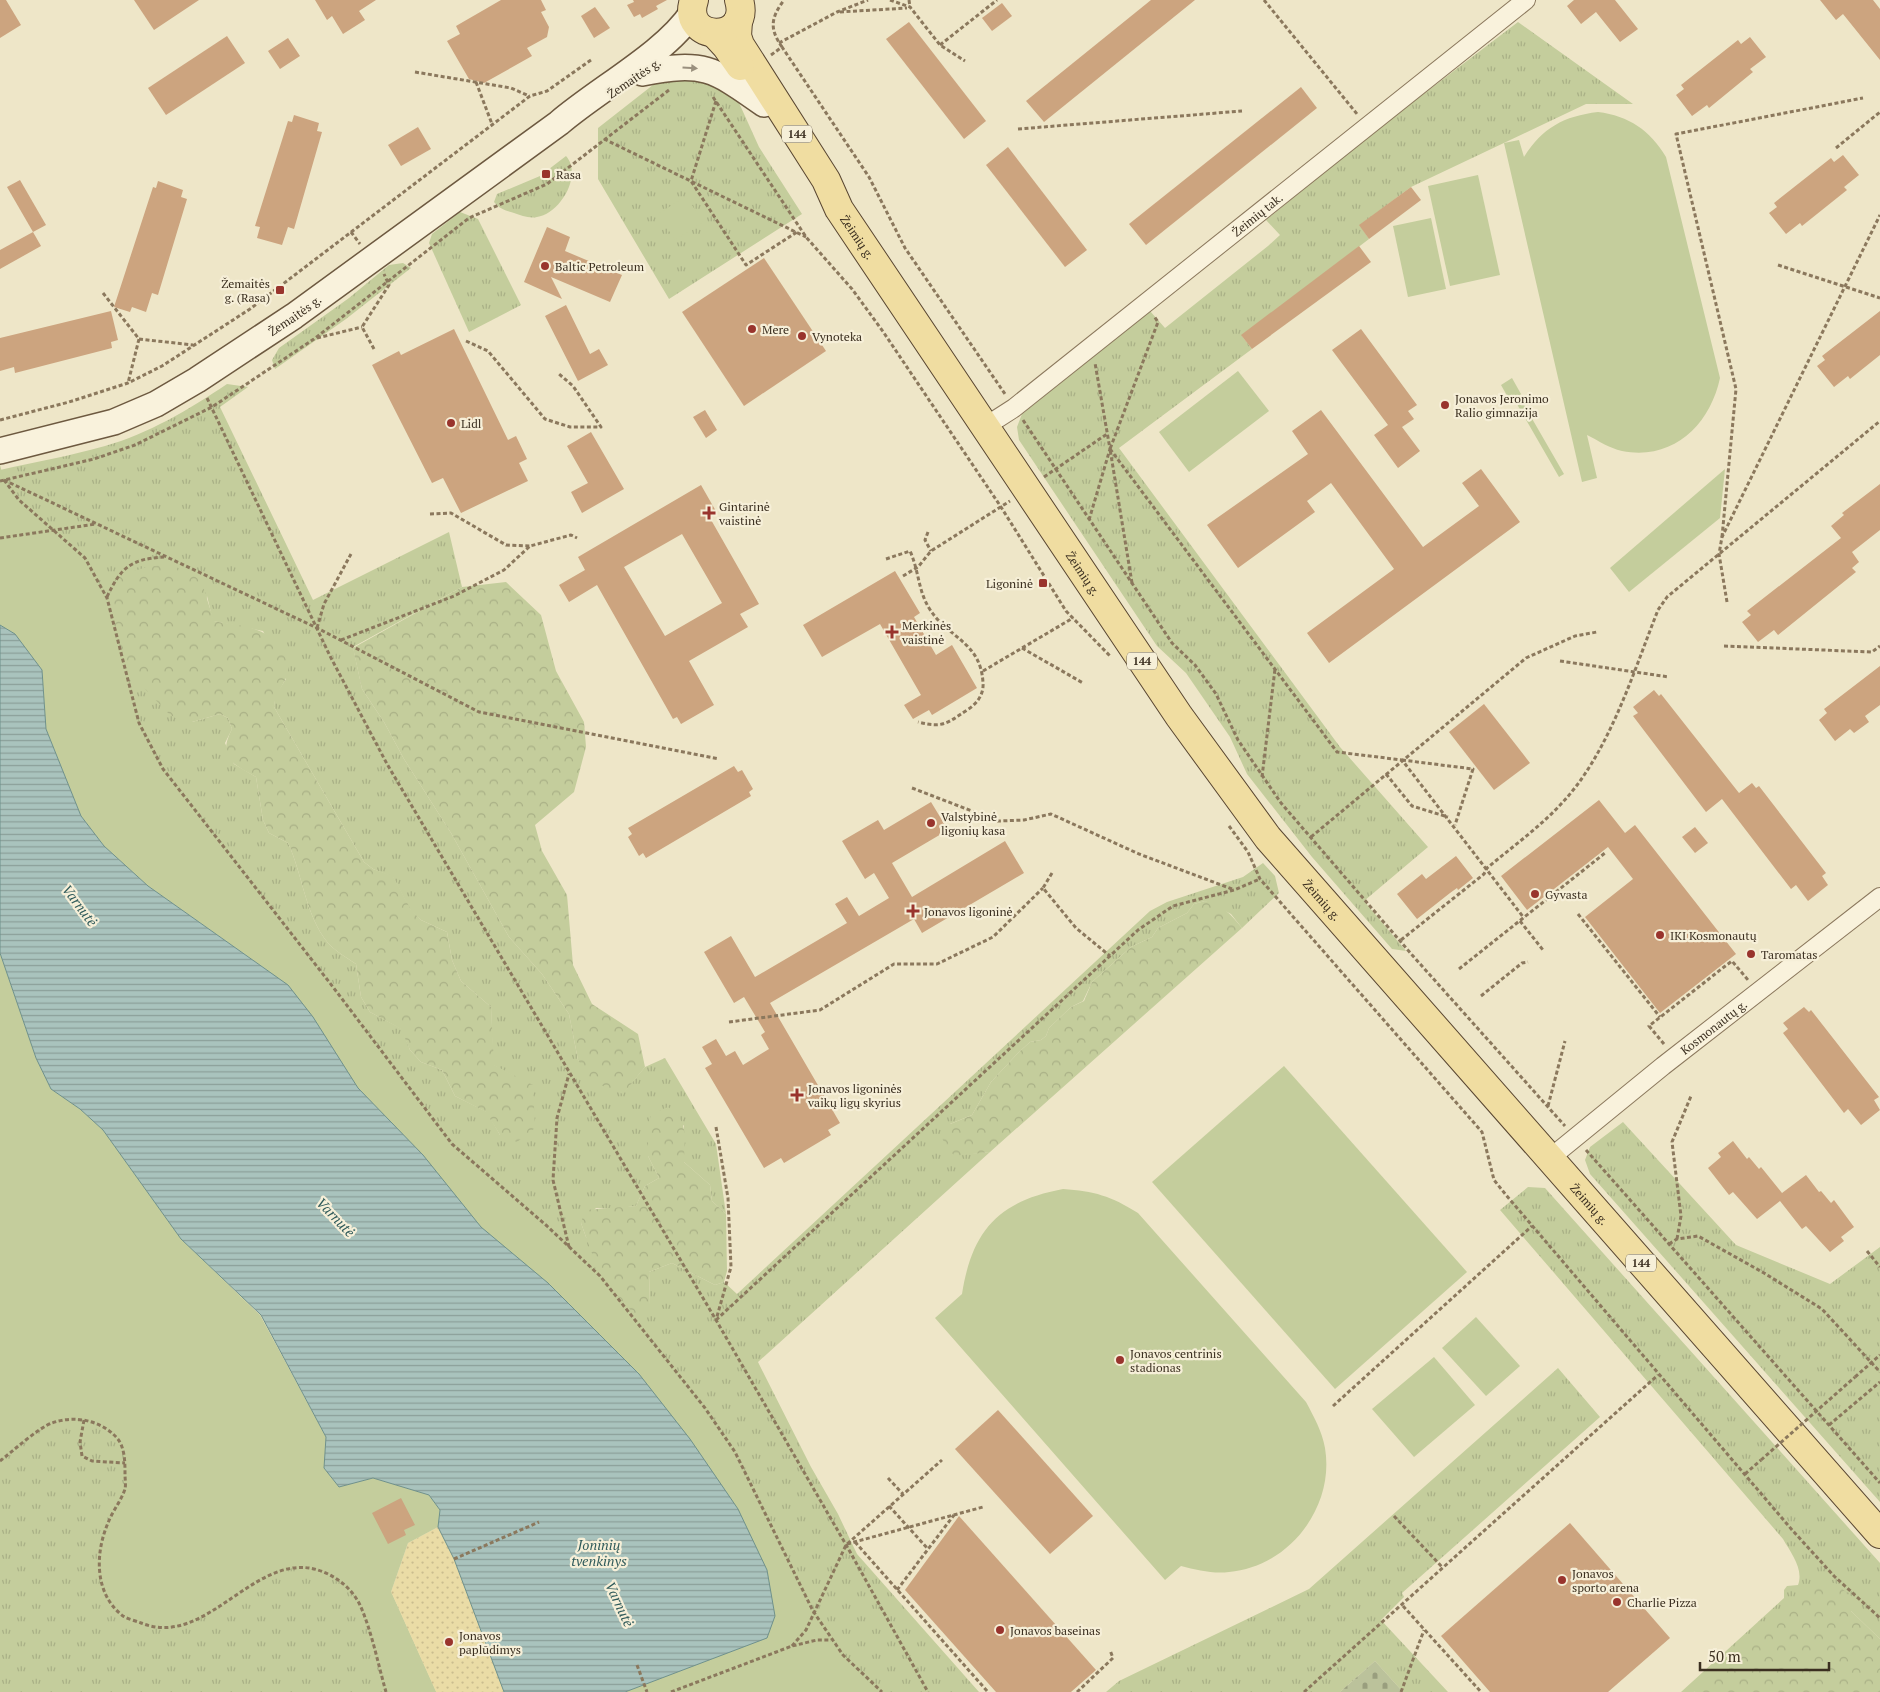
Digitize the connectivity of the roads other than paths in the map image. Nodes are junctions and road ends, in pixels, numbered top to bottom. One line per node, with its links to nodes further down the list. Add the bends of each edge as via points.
1 (1526, 0): 7 (street, Žeimių tak., via 1014,408)
2 (719, 10): 3 (main road, Žemaitės g., via 692,39); 4 (main road, Žeimių g. / 144, via 726,46); 5 (main road, Žemaitės g., via 680,28); 6 (main road, Žeimių g. / 144, via 759,59)
3 (642, 73): 4 (main road, one-way to 4, via 688,66 708,70 730,80); 5 (main road, Žemaitės g., via 590,108)
4 (764, 104): 6 (main road, Žeimių g. / 144, via 816,186)
5 (559, 123): 8 (main road, Žemaitės g., via 294,316 197,380 156,404 114,422)
6 (839, 209): 7 (main road, Žeimių g. / 144)
7 (986, 426): 10 (main road, Žeimių g. / 144, via 1179,716 1268,838)
8 (0, 451)
9 (1880, 897): 10 (street, Kosmonautų g.)
10 (1549, 1159): 11 (main road, Žeimių g. / 144)
11 (1880, 1534)

